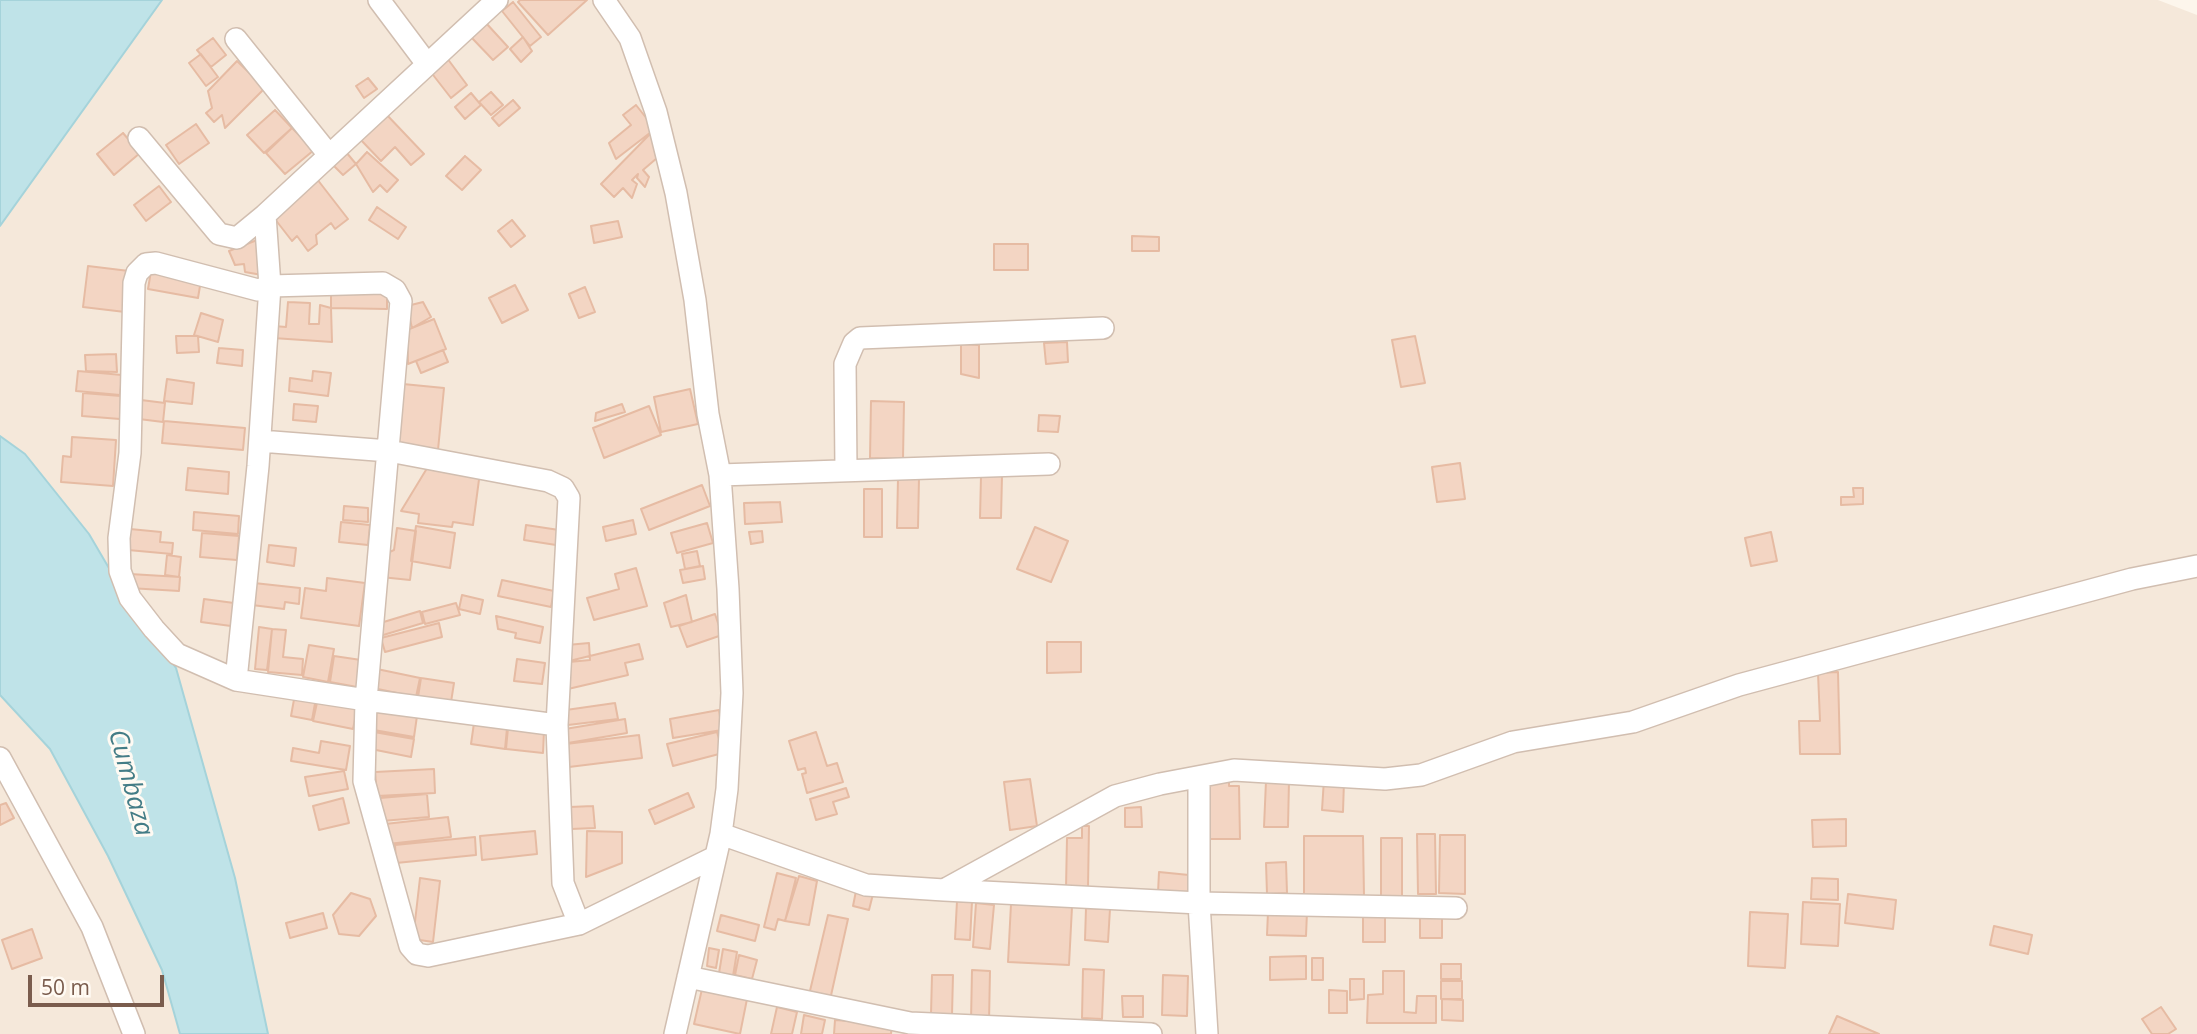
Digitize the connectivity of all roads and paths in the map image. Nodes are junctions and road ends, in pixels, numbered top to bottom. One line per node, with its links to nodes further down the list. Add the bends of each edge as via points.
1 (379, 0): 5 (street)
2 (497, 0): 5 (street)
3 (604, 0): 15 (street, via 630,38 666,152 695,300)
4 (236, 38): 7 (street)
5 (427, 64): 7 (street)
6 (139, 138): 8 (street, via 219,233 237,238)
7 (329, 155): 8 (street)
8 (265, 215): 9 (street)
9 (270, 286): 11 (street); 12 (street, via 383,283 395,290 401,301 401,322); 17 (street, via 246,289 156,263 146,264 134,283 130,453 118,538 120,571 130,598 177,654)
10 (1103, 328): 14 (street, via 860,338 845,364)
11 (260, 441): 12 (street); 17 (street)
12 (389, 451): 18 (street); 19 (street, via 557,483 569,498)
13 (1049, 464): 14 (street)
14 (846, 470): 15 (street)
15 (720, 474): 22 (street, via 732,694)
16 (2197, 566): 21 (street, via 2132,579 1739,684 1633,722 1513,742 1421,775 1385,779 1234,770)
17 (236, 680): 18 (street)
18 (366, 700): 19 (street); 27 (street, via 364,781 410,946 417,954 428,956)
19 (557, 725): 27 (street, via 563,883)
20 (0, 758): 29 (street, via 92,927)
21 (1199, 777): 24 (street, via 1115,796); 25 (street)
22 (720, 834): 23 (street); 24 (street, via 866,885)
23 (713, 858): 27 (street); 28 (street)
24 (944, 890): 25 (street)
25 (1199, 903): 26 (street); 32 (street)
26 (1455, 908)
27 (579, 924)
28 (688, 977): 30 (street); 31 (street, via 910,1023)
29 (134, 1034)
30 (675, 1034)
31 (1151, 1034)
32 (1207, 1034)

